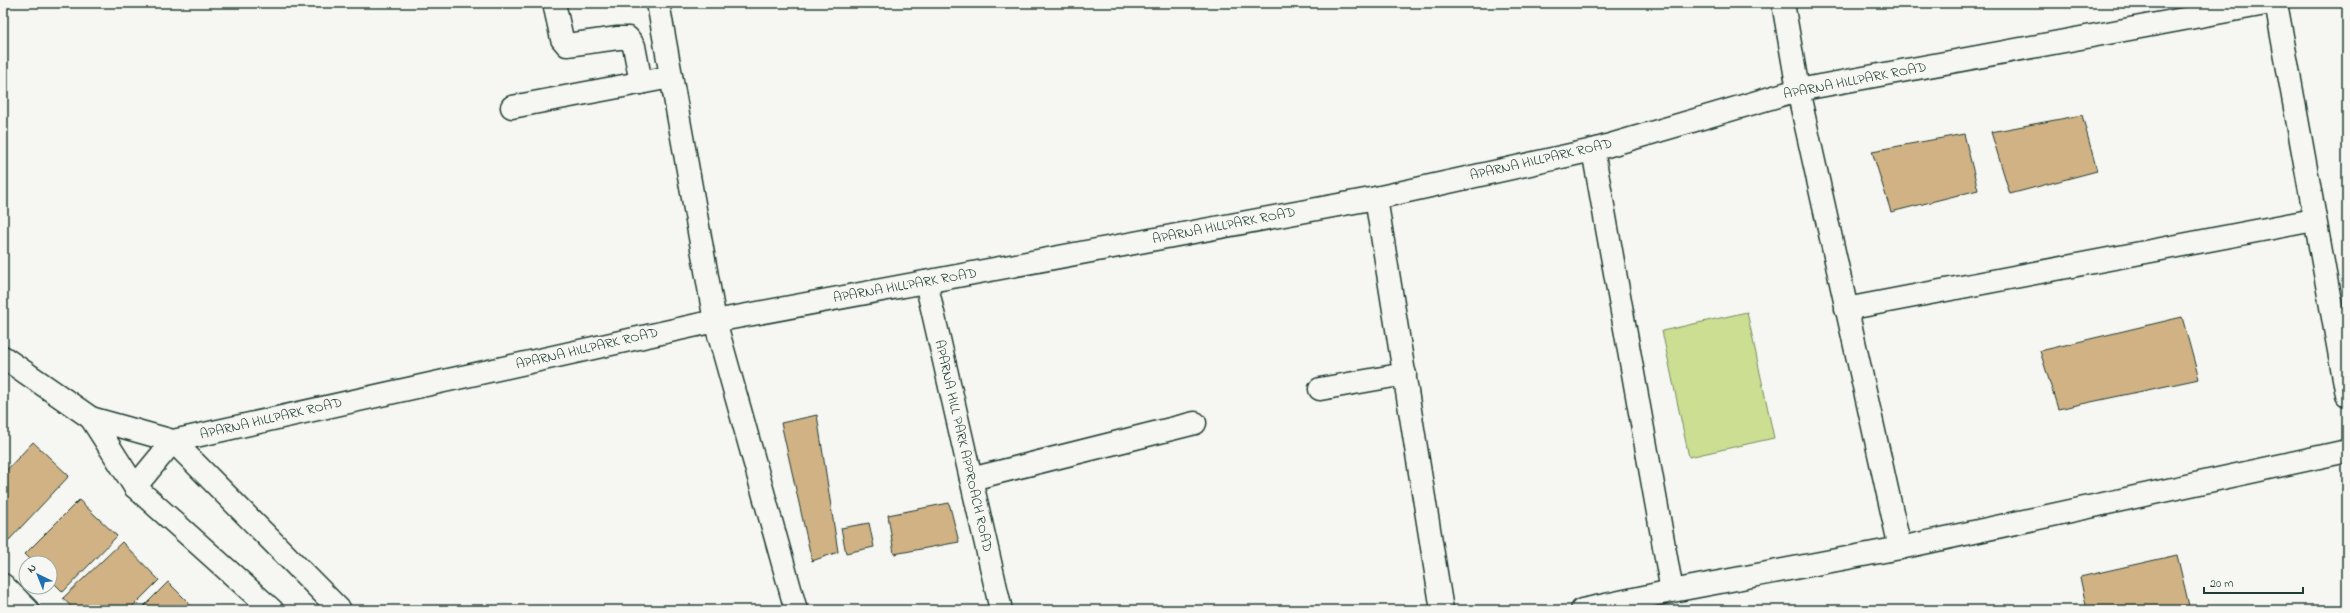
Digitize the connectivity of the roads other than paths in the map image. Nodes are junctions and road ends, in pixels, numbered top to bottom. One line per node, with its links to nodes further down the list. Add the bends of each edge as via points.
1 (554, 3): 7 (street, via 562,39 567,45 628,38 635,50)
2 (658, 3): 6 (street)
3 (1783, 3): 8 (street)
4 (2276, 3): 12 (street)
5 (2260, 4): 8 (street, APARNA HILLPARK ROAD)
6 (671, 77): 7 (street); 15 (street)
7 (641, 83): 9 (street)
8 (1798, 90): 10 (street, APARNA HILLPARK ROAD); 14 (street)
9 (512, 107)
10 (1594, 150): 11 (street, APARNA HILLPARK ROAD); 28 (street)
11 (1376, 198): 13 (street, APARNA HILLPARK ROAD); 17 (street)
12 (2314, 220): 14 (street); 19 (street)
13 (926, 282): 15 (street, APARNA HILLPARK ROAD); 24 (street, APARNA HILL PARK APPROACH ROAD)
14 (1846, 309): 26 (street)
15 (715, 321): 22 (street, APARNA HILLPARK ROAD); 32 (street)
16 (3, 357): 20 (street)
17 (1404, 374): 18 (street); 34 (street)
18 (1320, 389)
19 (2347, 395)
20 (91, 418): 22 (street, APARNA HILLPARK ROAD); 25 (street)
21 (1195, 423): 24 (street)
22 (173, 441): 25 (street); 31 (street, APARNA HILLPARK ROAD)
23 (2347, 451): 26 (street)
24 (971, 479): 33 (street, APARNA HILL PARK APPROACH ROAD)
25 (135, 487): 30 (street)
26 (1900, 548): 28 (street)
27 (3, 585): 29 (street)
28 (1672, 591): 35 (street)
29 (28, 610)
30 (272, 610)
31 (340, 610)
32 (796, 610)
33 (1001, 610)
34 (1442, 610)
35 (1582, 610)

